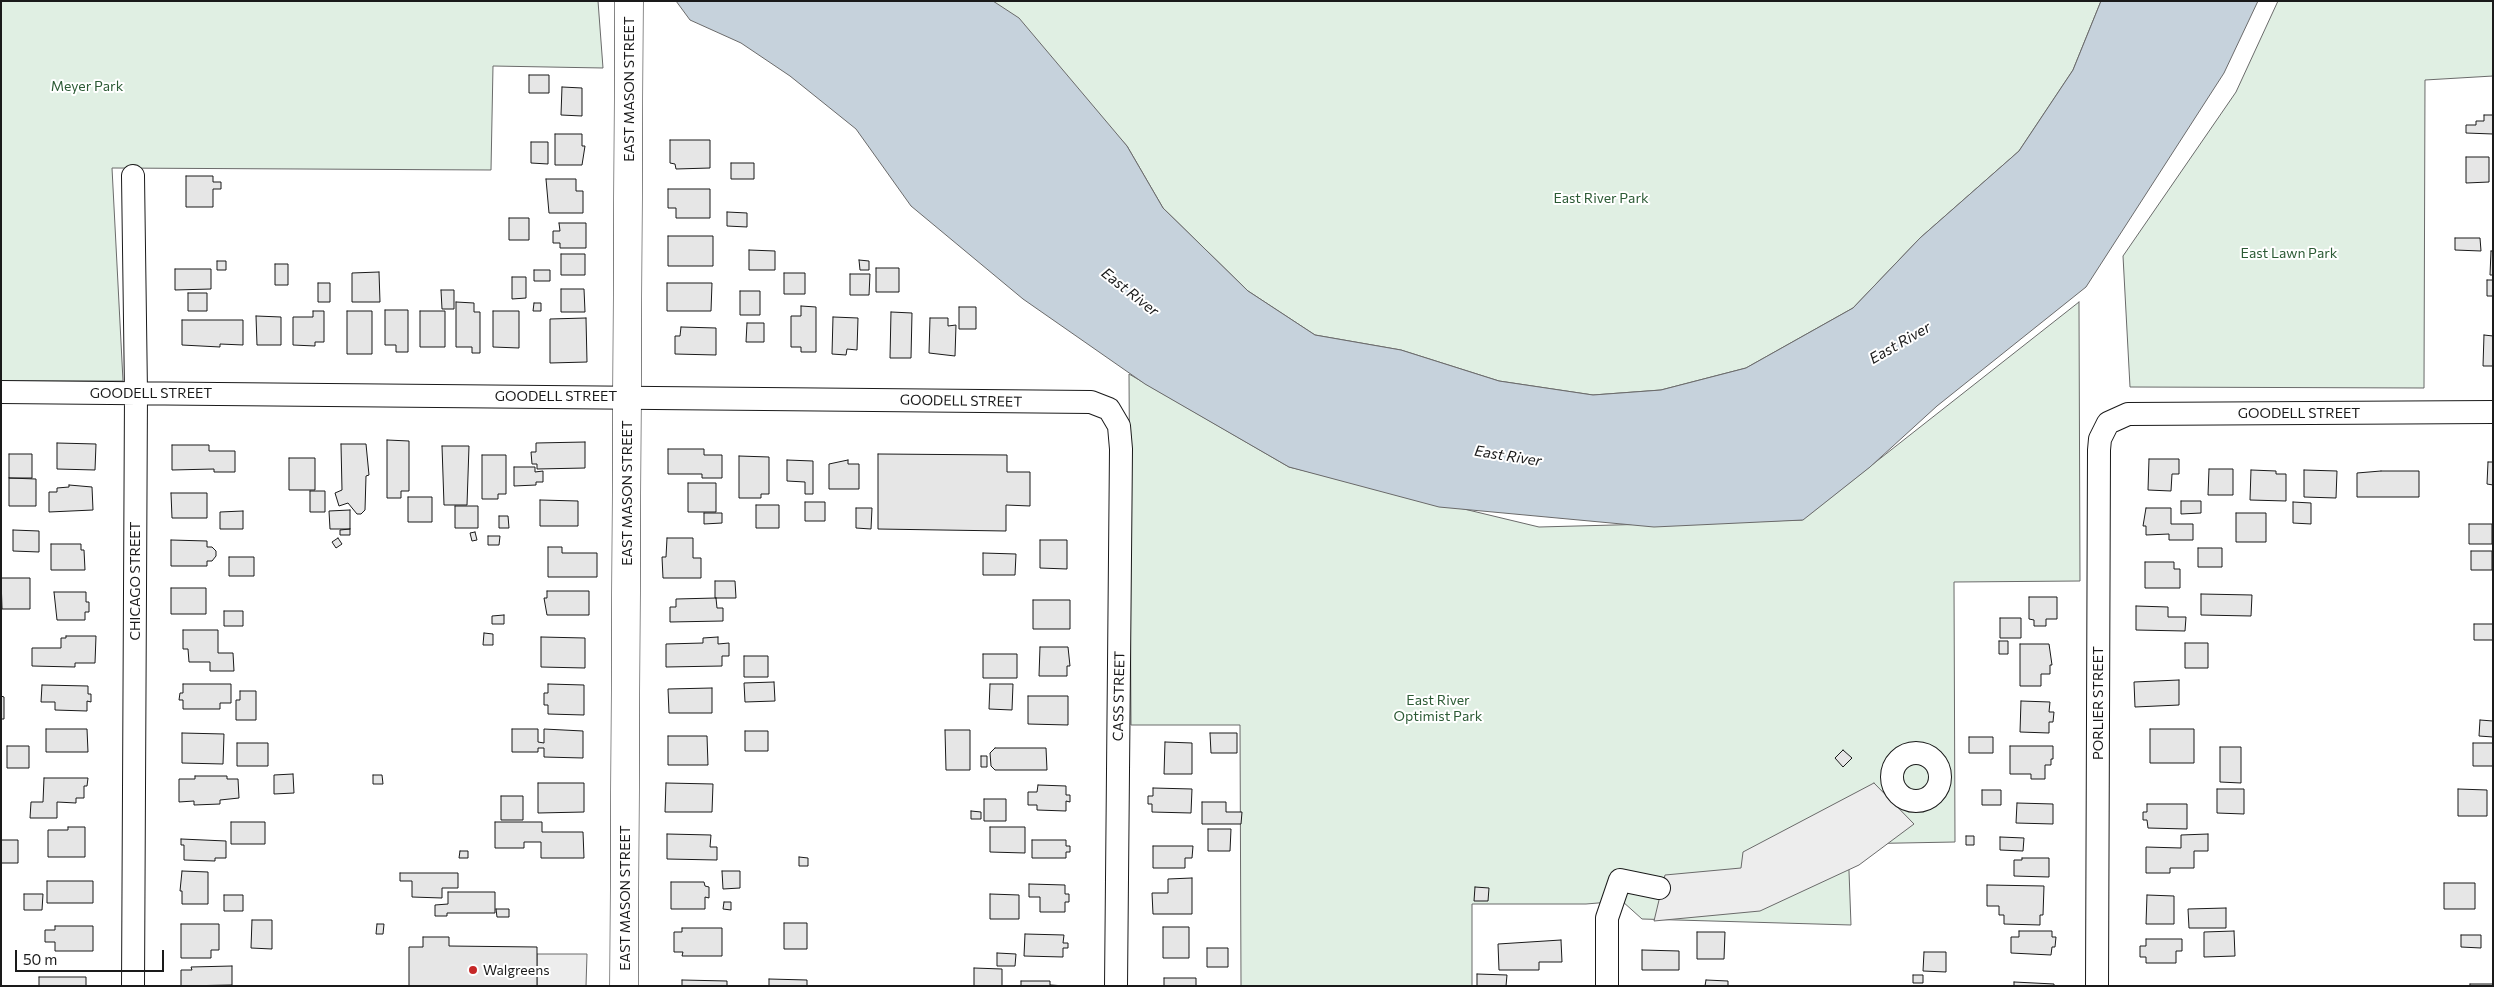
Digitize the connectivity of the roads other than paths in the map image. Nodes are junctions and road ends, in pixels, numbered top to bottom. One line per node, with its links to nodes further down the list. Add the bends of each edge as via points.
1 (629, 1): 5 (main road, EAST MASON STREET)
2 (133, 176): 4 (street, CHICAGO STREET)
3 (1, 392): 4 (street, GOODELL STREET)
4 (136, 393): 5 (street, GOODELL STREET); 10 (street, CHICAGO STREET)
5 (627, 397): 6 (street, GOODELL STREET, via 1091,402); 11 (main road, EAST MASON STREET)
6 (1109, 408): 12 (street, CASS STREET, via 1119,426 1121,449)
7 (2493, 412): 8 (street, GOODELL STREET, via 2128,414)
8 (2108, 423): 14 (street, PORLIER STREET, via 2100,439 2099,450)
9 (1659, 888): 13 (street, via 1620,880 1607,918)
10 (133, 986)
11 (624, 986)
12 (1116, 986)
13 (1607, 986)
14 (2097, 986)

